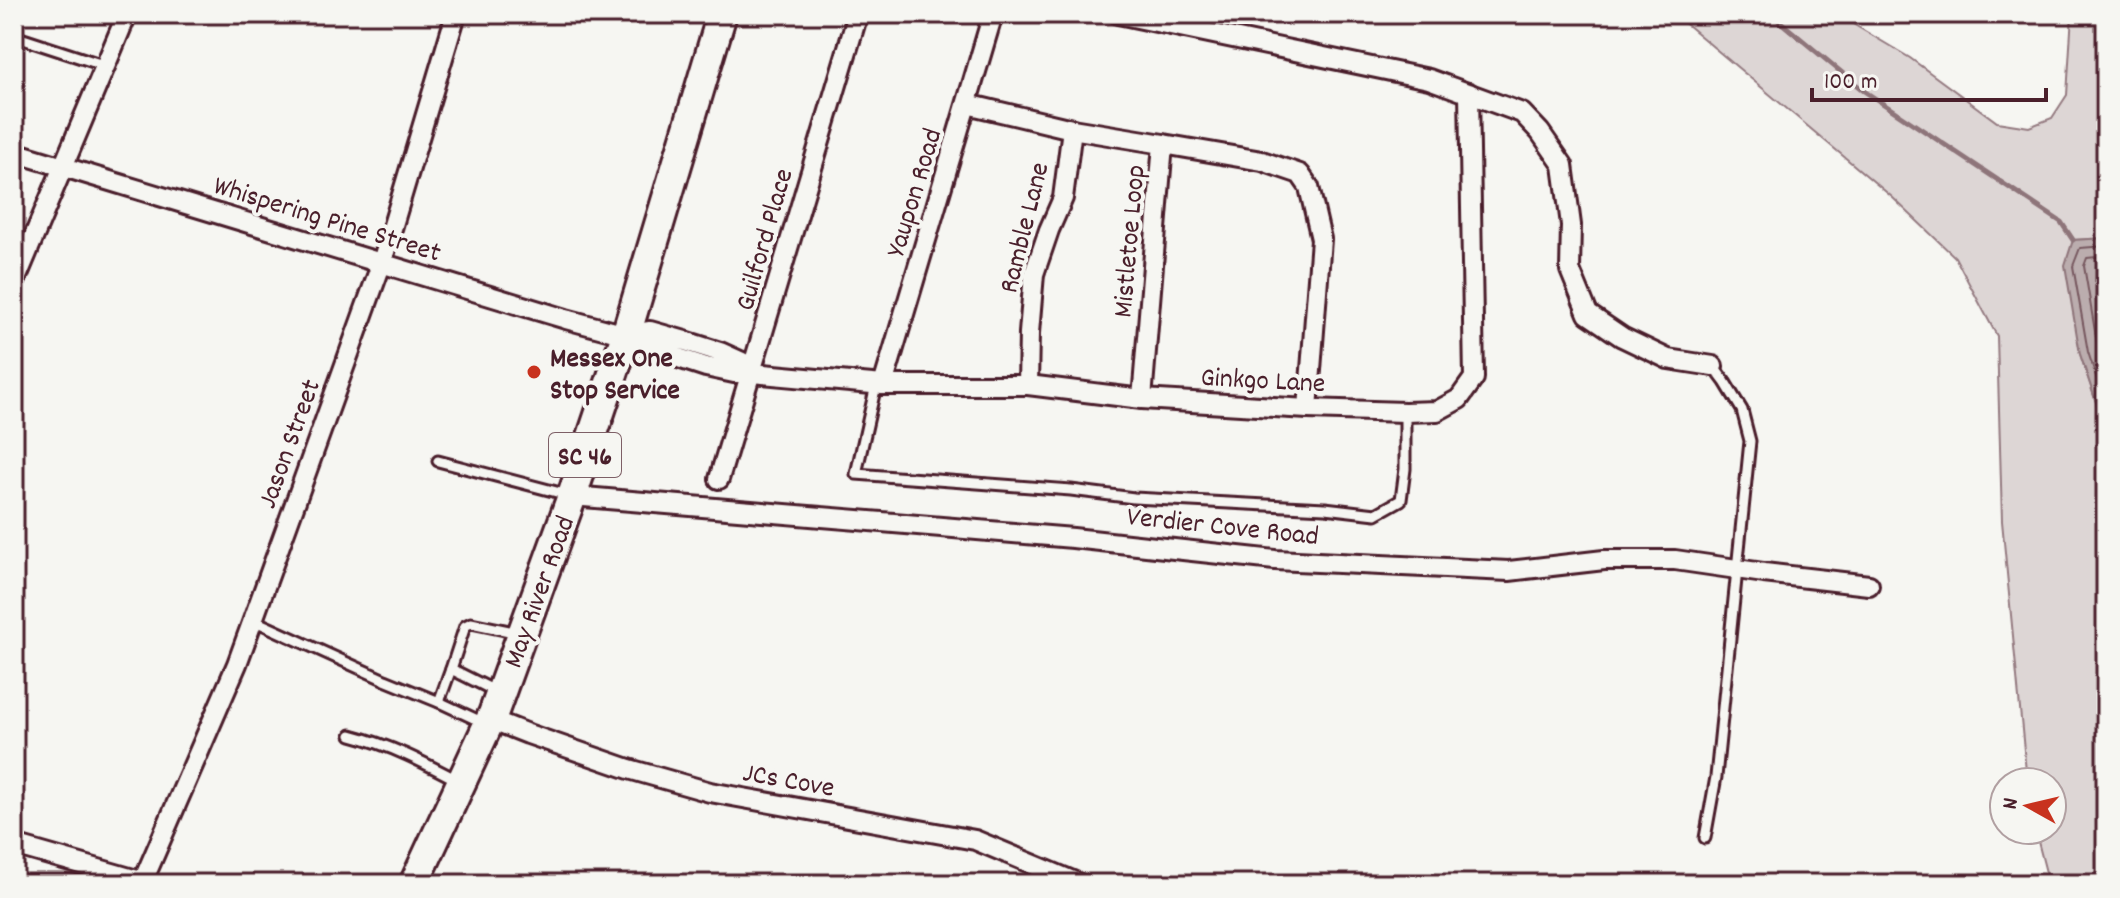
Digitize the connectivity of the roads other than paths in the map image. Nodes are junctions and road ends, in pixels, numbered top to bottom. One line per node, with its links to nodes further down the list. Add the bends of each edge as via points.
1 (127, 14): 8 (street)
2 (456, 14): 15 (street, Jason Street)
3 (722, 14): 17 (main road, May River Road / SC 46)
4 (858, 14): 19 (street, Guilford Place)
5 (993, 14): 10 (street, Yaupon Road)
6 (1118, 14): 9 (street, via 1429,79)
7 (14, 36): 8 (lane)
8 (106, 66): 14 (street)
9 (1469, 93): 18 (street, via 1522,113 1563,165 1570,270 1588,314 1668,359); 24 (street, Ginkgo Lane, via 1474,378 1459,399 1437,411)
10 (967, 104): 11 (street, Mistletoe Loop); 20 (street, Yaupon Road)
11 (1072, 129): 12 (street, Mistletoe Loop); 21 (street, Ramble Lane, via 1063,198 1034,274)
12 (1163, 144): 22 (street, Mistletoe Loop); 23 (street, via 1262,161 1300,174 1309,187 1321,239)
13 (14, 152): 14 (street, Whispering Pine Street)
14 (64, 167): 15 (street, Whispering Pine Street); 16 (street)
15 (382, 262): 17 (street, Whispering Pine Street); 30 (street, Jason Street)
16 (14, 284)
17 (626, 335): 19 (street, Ginkgo Lane, via 706,367); 27 (main road, May River Road / SC 46)
18 (1713, 366): 28 (lane, via 1742,410 1750,441)
19 (752, 373): 20 (street, Ginkgo Lane); 26 (street, Guilford Place)
20 (880, 385): 21 (street, Ginkgo Lane); 24 (lane, via 856,474 1376,514 1401,500)
21 (1028, 385): 22 (street, Ginkgo Lane)
22 (1142, 399): 23 (street, Ginkgo Lane)
23 (1308, 409): 24 (street, Ginkgo Lane)
24 (1405, 412)
25 (438, 461): 27 (lane)
26 (719, 479)
27 (572, 496): 28 (street, Verdier Cove Road, via 1290,561 1509,571 1604,560 1675,560); 31 (main road, May River Road / SC 46)
28 (1737, 569): 29 (street, Verdier Cove Road); 37 (lane)
29 (1869, 585)
30 (253, 620): 33 (lane); 39 (street, Jason Street)
31 (522, 634): 32 (lane, via 471,623 465,626); 34 (main road, May River Road / SC 46)
32 (451, 669): 33 (lane); 34 (lane)
33 (439, 702): 34 (lane)
34 (493, 712): 36 (main road, May River Road / SC 46); 41 (street, JCs Cove, via 528,734 629,769 710,792 975,840)
35 (351, 735): 36 (lane, via 411,756)
36 (462, 783): 40 (main road, May River Road / SC 46)
37 (1705, 838)
38 (14, 845): 39 (street)
39 (147, 883)
40 (414, 884)
41 (1080, 884)

